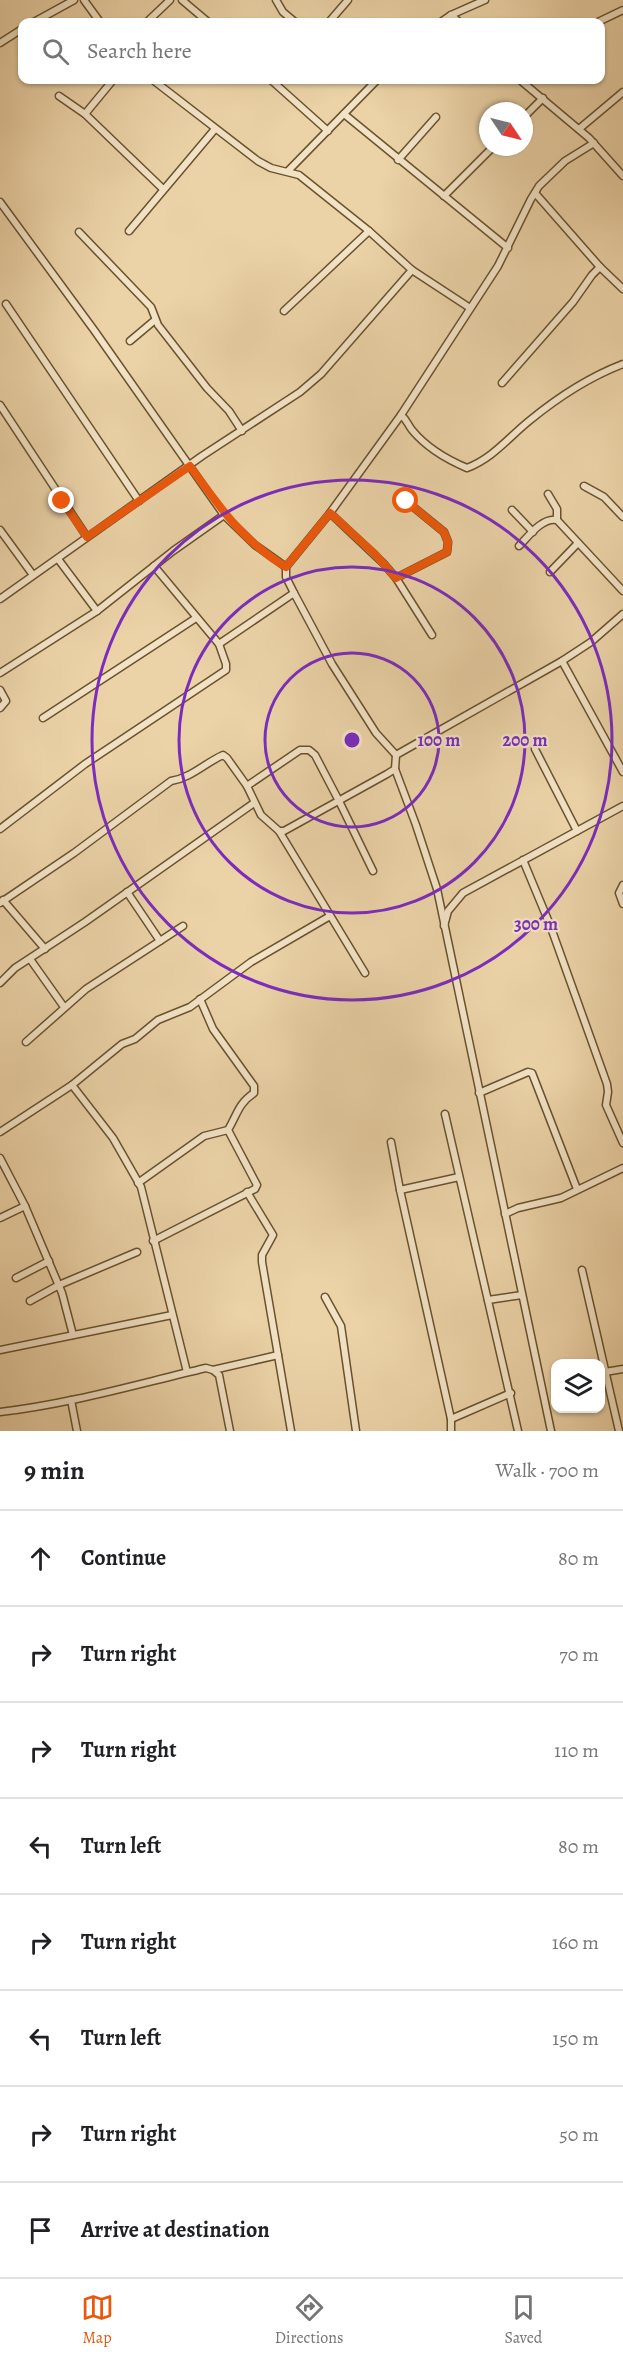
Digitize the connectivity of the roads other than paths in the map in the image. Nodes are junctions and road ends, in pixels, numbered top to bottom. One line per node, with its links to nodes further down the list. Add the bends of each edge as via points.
1 (74, 0): 10 (street)
2 (84, 0): 11 (street)
3 (170, 0): 12 (street)
4 (182, 0): 13 (street)
5 (276, 0): 14 (street)
6 (348, 0): 15 (street)
7 (485, 0): 9 (street)
8 (623, 10): 18 (street)
9 (451, 15): 16 (street); 17 (street)
10 (41, 18)
11 (97, 18)
12 (151, 18)
13 (203, 18)
14 (290, 18)
15 (332, 18)
16 (447, 18)
17 (454, 18)
18 (605, 19)
19 (18, 32): 20 (street)
20 (0, 43)
21 (110, 84): 30 (street)
22 (158, 84): 33 (street)
23 (276, 84): 35 (street)
24 (373, 84): 31 (street)
25 (525, 84): 28 (street)
26 (623, 92): 34 (street)
27 (59, 96): 30 (street)
28 (543, 98): 29 (street); 34 (street)
29 (533, 108)
30 (85, 114): 42 (street)
31 (344, 114): 35 (street); 38 (street)
32 (436, 117): 38 (street)
33 (215, 129): 40 (street, via 258,162); 42 (street)
34 (579, 129): 36 (street)
35 (328, 130): 40 (street)
36 (594, 143): 39 (street); 43 (street, via 557,167)
37 (485, 156): 44 (street)
38 (398, 160): 44 (street)
39 (620, 168): 41 (street)
40 (288, 171): 47 (street, via 299,175)
41 (623, 176)
42 (163, 189): 46 (street)
43 (535, 193): 49 (street); 50 (street)
44 (444, 196): 49 (street)
45 (0, 202): 63 (street)
46 (129, 231)
47 (369, 231): 51 (street); 55 (street)
48 (79, 232): 56 (street, via 152,307)
49 (508, 248): 54 (street)
50 (600, 267): 52 (street); 59 (street)
51 (412, 270): 54 (street); 62 (street, via 321,374)
52 (623, 289)
53 (6, 304): 66 (street)
54 (470, 308): 61 (street)
55 (284, 311)
56 (155, 320): 57 (street); 62 (street)
57 (130, 341)
58 (623, 364): 61 (street, via 553,403 482,462 467,468 425,442)
59 (502, 383)
60 (0, 405): 75 (street)
61 (401, 415): 69 (street)
62 (242, 431): 63 (street)
63 (190, 466): 66 (street); 70 (street)
64 (585, 486): 71 (street, via 604,497)
65 (548, 494): 72 (street, via 557,509)
66 (139, 501): 75 (street)
67 (406, 501): 83 (street, via 444,532 447,552)
68 (512, 510): 74 (street)
69 (330, 513): 80 (street); 83 (street)
70 (224, 515): 79 (street); 80 (street, via 255,545)
71 (623, 517)
72 (557, 520): 74 (street, via 546,521); 76 (street)
73 (0, 530): 82 (street)
74 (534, 532): 77 (street)
75 (87, 537): 78 (street)
76 (578, 543): 81 (street); 84 (street)
77 (519, 546)
78 (58, 559): 82 (street); 87 (street)
79 (154, 566): 87 (street); 89 (street)
80 (286, 567): 85 (street)
81 (550, 572)
82 (33, 575): 86 (street)
83 (396, 578): 90 (street)
84 (623, 591)
85 (294, 593): 91 (street); 98 (street, via 362,712)
86 (0, 598)
87 (97, 611): 93 (street)
88 (623, 614): 92 (street)
89 (196, 618): 91 (street); 96 (street)
90 (432, 635)
91 (219, 644): 105 (street, via 226,664 221,675 85,764)
92 (562, 661): 98 (street); 100 (street)
93 (0, 673)
94 (0, 690): 95 (street, via 6,701)
95 (0, 708)
96 (43, 718)
97 (535, 749): 107 (street)
98 (396, 755): 99 (street)
99 (395, 768): 102 (street); 116 (street, via 437,889)
100 (623, 772)
101 (247, 786): 102 (street, via 300,750 309,750); 103 (street); 112 (street, via 223,755 212,760 182,779 171,781)
102 (339, 801): 106 (street); 109 (street)
103 (254, 803): 106 (street, via 266,821); 111 (street)
104 (623, 806): 107 (street)
105 (0, 829)
106 (279, 831): 114 (street)
107 (577, 831): 108 (street)
108 (523, 860): 116 (street, via 463,892 448,911); 131 (street, via 607,1084 606,1105)
109 (372, 871)
110 (623, 885): 113 (street, via 619,893)
111 (127, 892): 117 (street); 118 (street)
112 (2, 902): 118 (street)
113 (623, 904)
114 (330, 916): 120 (street); 122 (street, via 251,962)
115 (183, 926): 117 (street)
116 (444, 928): 126 (street)
117 (160, 941): 123 (street)
118 (45, 949): 119 (street)
119 (30, 959): 121 (street); 123 (street)
120 (365, 974)
121 (0, 983)
122 (200, 999): 125 (street, via 158,1020); 128 (street, via 213,1029 255,1089 242,1101)
123 (64, 1007): 124 (street)
124 (26, 1042)
125 (72, 1084): 129 (street); 135 (street, via 113,1138)
126 (479, 1093): 137 (street, via 532,1073); 140 (street)
127 (445, 1114): 134 (street)
128 (228, 1130): 135 (street, via 204,1136); 138 (street, via 255,1178 255,1189)
129 (0, 1132)
130 (391, 1142): 136 (street)
131 (623, 1143)
132 (0, 1158): 139 (street)
133 (623, 1168): 137 (street)
134 (459, 1177): 136 (street); 150 (street)
135 (138, 1183): 142 (street)
136 (400, 1190): 164 (street)
137 (578, 1190): 140 (street)
138 (247, 1192): 142 (street); 155 (street, via 273,1235 262,1262)
139 (26, 1206): 141 (street); 144 (street)
140 (505, 1214): 148 (street)
141 (0, 1218)
142 (153, 1241): 152 (street)
143 (137, 1252): 147 (street)
144 (49, 1261): 146 (street); 147 (street)
145 (582, 1270): 156 (street)
146 (16, 1278)
147 (59, 1285): 151 (street); 153 (street)
148 (522, 1295): 150 (street); 171 (street)
149 (325, 1297): 168 (street, via 341,1326)
150 (488, 1300): 161 (street)
151 (30, 1301)
152 (172, 1315): 153 (street); 159 (street)
153 (73, 1335): 154 (street)
154 (0, 1350)
155 (278, 1355): 158 (street); 167 (street)
156 (602, 1359)
157 (623, 1369): 160 (street)
158 (213, 1370): 159 (street); 166 (street, via 219,1375)
159 (187, 1372): 162 (street)
160 (605, 1372): 172 (street)
161 (511, 1393): 164 (street); 170 (street)
162 (71, 1400): 163 (street); 165 (street)
163 (0, 1412)
164 (451, 1419): 169 (street)
165 (77, 1431)
166 (230, 1431)
167 (291, 1431)
168 (356, 1431)
169 (451, 1431)
170 (518, 1431)
171 (551, 1431)
172 (619, 1431)

